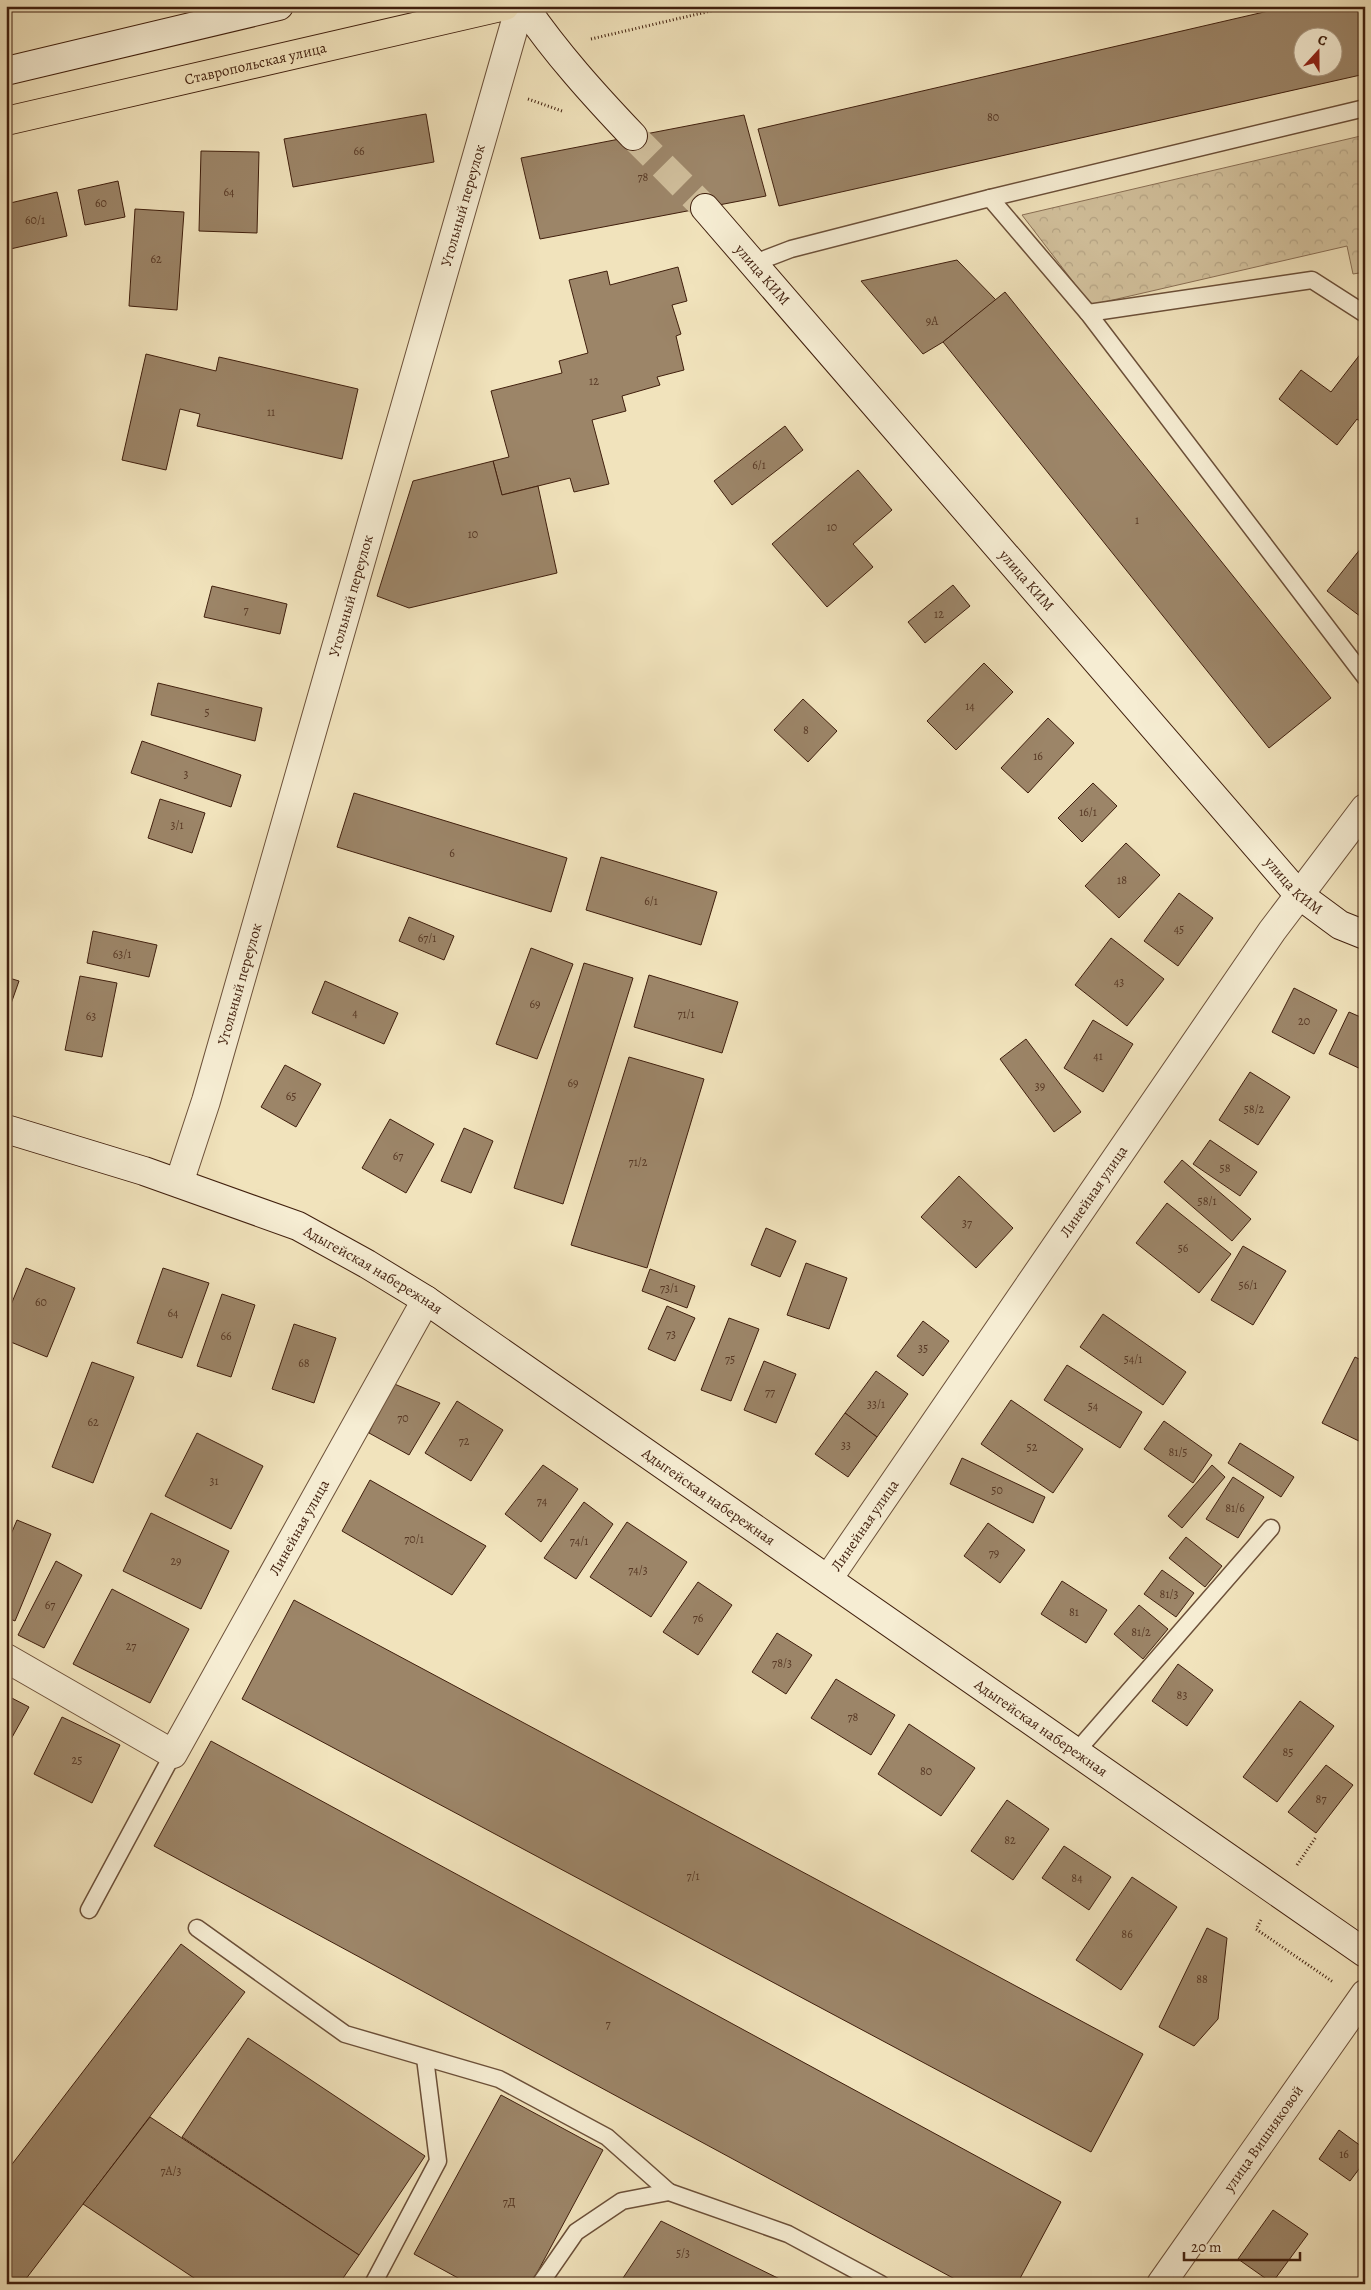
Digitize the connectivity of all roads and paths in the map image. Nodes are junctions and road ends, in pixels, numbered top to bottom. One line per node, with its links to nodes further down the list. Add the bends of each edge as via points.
1 (279, 6): 6 (street)
2 (505, 6): 10 (main road, Ставропольская улица)
3 (522, 6): 7 (street, Угольный переулок); 8 (street)
4 (732, 6): 5 (path)
5 (583, 41)
6 (6, 71)
7 (496, 87): 8 (path, via 571,115); 22 (street, Угольный переулок, via 209,1091)
8 (594, 96): 11 (street)
9 (1365, 108): 12 (lane)
10 (6, 121)
11 (633, 136)
12 (990, 198): 14 (lane, via 791,250); 15 (lane)
13 (705, 208): 14 (street, улица КИМ)
14 (752, 264): 19 (street, улица КИМ)
15 (1088, 313): 16 (lane, via 1312,280); 17 (lane)
16 (1365, 314)
17 (1365, 677)
18 (1365, 808): 19 (street, Линейная улица)
19 (1298, 894): 20 (street, улица КИМ, via 1340,925); 25 (street, Линейная улица)
20 (1365, 935)
21 (6, 1129): 22 (street, Адыгейская набережная)
22 (179, 1183): 23 (street, Адыгейская набережная, via 298,1226)
23 (426, 1300): 25 (street, Адыгейская набережная); 28 (street, Линейная улица)
24 (1271, 1528): 27 (lane)
25 (828, 1579): 27 (street, Адыгейская набережная)
26 (6, 1658): 28 (street)
27 (1076, 1752): 32 (street, Адыгейская набережная)
28 (173, 1754): 29 (lane)
29 (89, 1910)
30 (197, 1928): 34 (lane, via 345,2034)
31 (1256, 1929): 33 (path)
32 (1365, 1953)
33 (1363, 1998): 39 (street, улица Вишняковой)
34 (425, 2058): 35 (lane, via 499,2079 607,2137); 36 (lane, via 438,2161)
35 (669, 2192): 37 (lane, via 622,2201 576,2232); 38 (lane, via 788,2234)
36 (374, 2284)
37 (540, 2284)
38 (880, 2284)
39 (1160, 2284)

